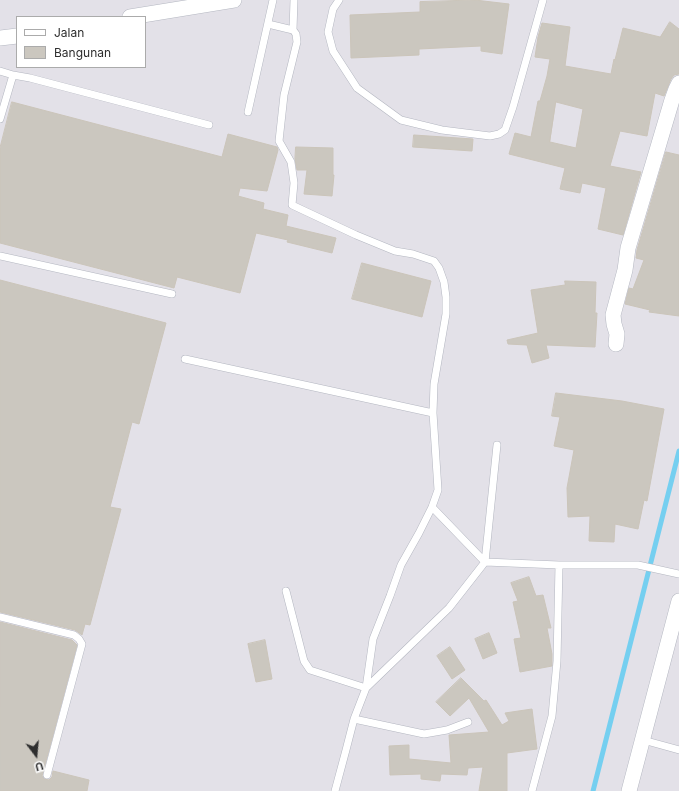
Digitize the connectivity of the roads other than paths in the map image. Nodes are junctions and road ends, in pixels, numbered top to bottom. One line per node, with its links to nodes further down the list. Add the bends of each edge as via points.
1 (234, 0): 6 (street)
2 (273, 0): 7 (lane)
3 (294, 0): 8 (lane)
4 (339, 0): 5 (lane, via 333,9 328,32 333,51 357,88 401,120 442,130 490,136 505,130)
5 (543, 0)
6 (136, 16)
7 (268, 24): 8 (lane); 14 (lane)
8 (293, 30): 21 (lane, via 296,45 284,95 279,141 291,162 294,183 292,205 395,251 434,261 439,268 444,282 446,314 434,384)
9 (16, 36): 10 (street)
10 (0, 38)
11 (0, 71): 12 (lane)
12 (13, 75): 15 (lane); 16 (lane)
13 (679, 83): 19 (street, via 628,248 613,315 617,334)
14 (248, 112)
15 (0, 118)
16 (209, 126)
17 (0, 256): 18 (lane)
18 (172, 294)
19 (616, 344)
20 (185, 359): 21 (lane)
21 (433, 413): 23 (lane, via 438,490)
22 (497, 445): 24 (lane)
23 (432, 507): 24 (lane); 31 (lane, via 401,565 373,639)
24 (485, 562): 25 (lane); 31 (lane, via 448,608)
25 (559, 565): 26 (lane, via 638,564); 38 (lane, via 557,662 552,716)
26 (679, 574)
27 (286, 591): 31 (lane, via 304,661 310,670)
28 (679, 601): 30 (street)
29 (0, 617): 36 (lane, via 74,635 82,644)
30 (675, 636): 34 (street)
31 (366, 688): 32 (lane)
32 (354, 719): 33 (lane, via 424,734 447,730); 37 (lane)
33 (468, 722)
34 (643, 740): 35 (lane); 39 (street)
35 (679, 750)
36 (47, 775)
37 (335, 791)
38 (532, 791)
39 (629, 791)

